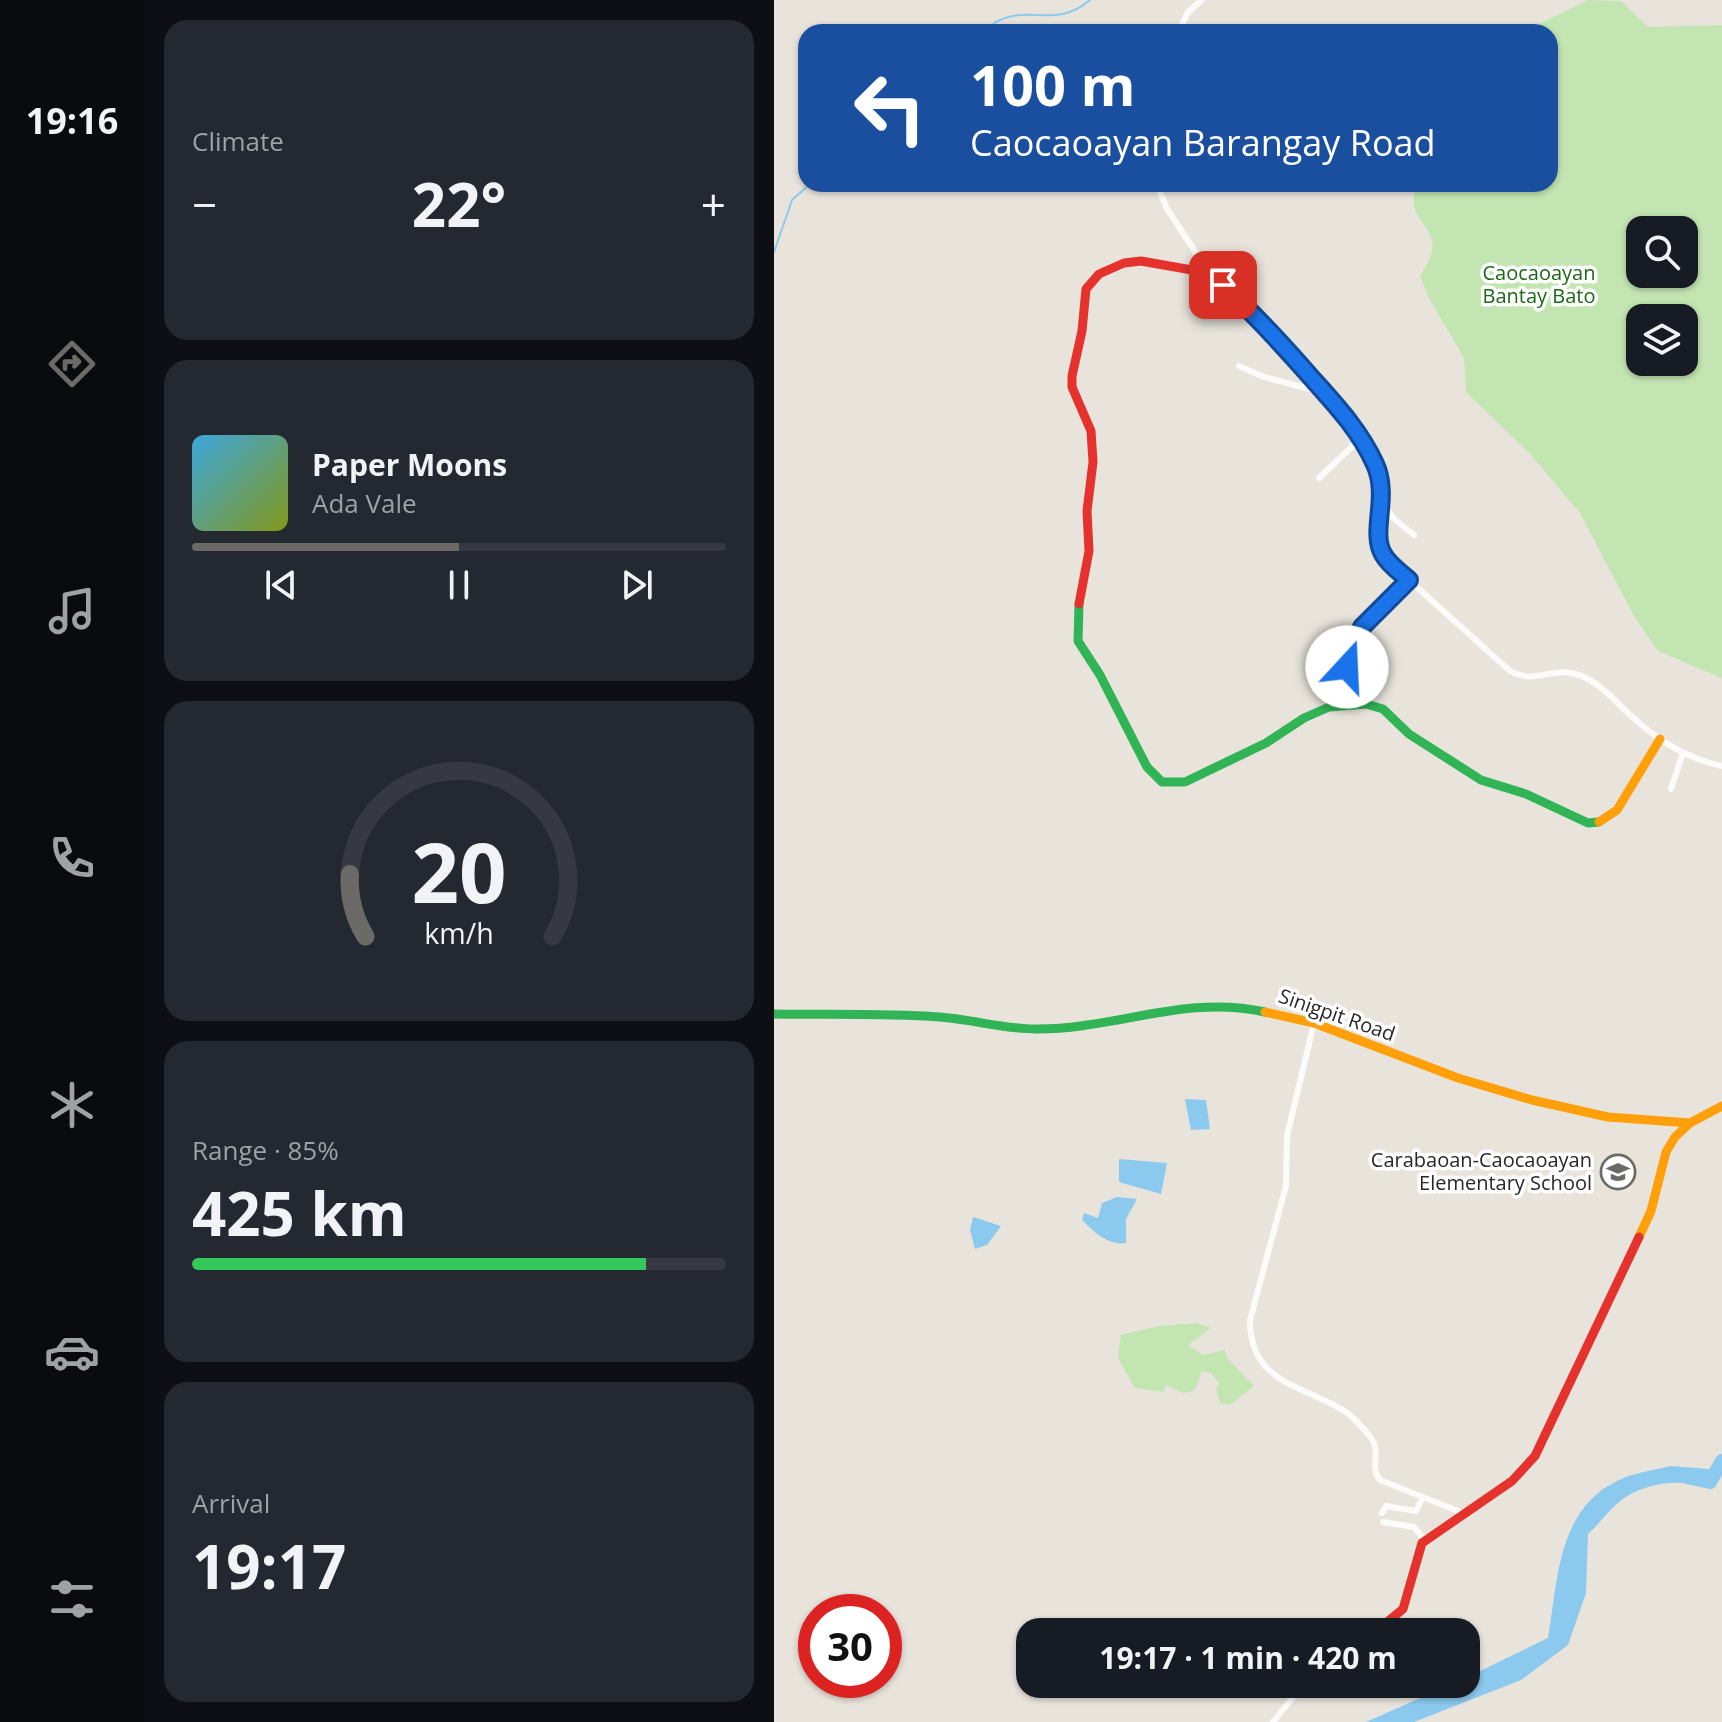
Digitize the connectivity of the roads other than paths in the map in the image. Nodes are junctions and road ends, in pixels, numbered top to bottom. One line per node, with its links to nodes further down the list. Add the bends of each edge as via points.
1 (1202, 0): 2 (street)
2 (1183, 24)
3 (1160, 192): 4 (street)
4 (1209, 273): 6 (street, via 1265,324); 13 (street, via 1141,261 1099,274 1086,289 1072,376 1091,431 1093,462 1078,641 1155,776 1169,784 1185,782 1329,707 1366,704 1383,709 1409,734 1481,780 1595,823 1617,810)
5 (1239, 366): 6 (street)
6 (1325, 393): 7 (street)
7 (1361, 438): 8 (street); 9 (street, via 1376,465)
8 (1319, 478)
9 (1383, 504): 10 (street); 11 (street, via 1381,552)
10 (1414, 535)
11 (1409, 580): 12 (street, via 1362,627); 13 (street, via 1510,671 1533,679 1564,671 1578,674 1605,689)
12 (1347, 667)
13 (1660, 739): 14 (street)
14 (1683, 753): 15 (street); 16 (street)
15 (1722, 766)
16 (1671, 789)
17 (774, 1014): 18 (street, Sinigpit Road, via 939,1017 1035,1029 1234,1005)
18 (1314, 1023): 20 (street, Sinigpit Road, via 1532,1100 1625,1119); 21 (street, via 1287,1136 1286,1186 1250,1320 1251,1341 1277,1380 1348,1413 1371,1437 1377,1446 1375,1472 1380,1480)
19 (1722, 1106): 20 (street)
20 (1690, 1123): 23 (street, via 1666,1152 1651,1211 1539,1448 1512,1481)
21 (1423, 1497): 22 (street, via 1416,1511 1390,1506); 23 (street)
22 (1382, 1513)
23 (1463, 1513): 25 (street)
24 (1383, 1522): 25 (street, via 1414,1527)
25 (1425, 1540): 26 (street, via 1403,1609)
26 (1392, 1618)
27 (1293, 1698): 28 (street)
28 (1273, 1722)

